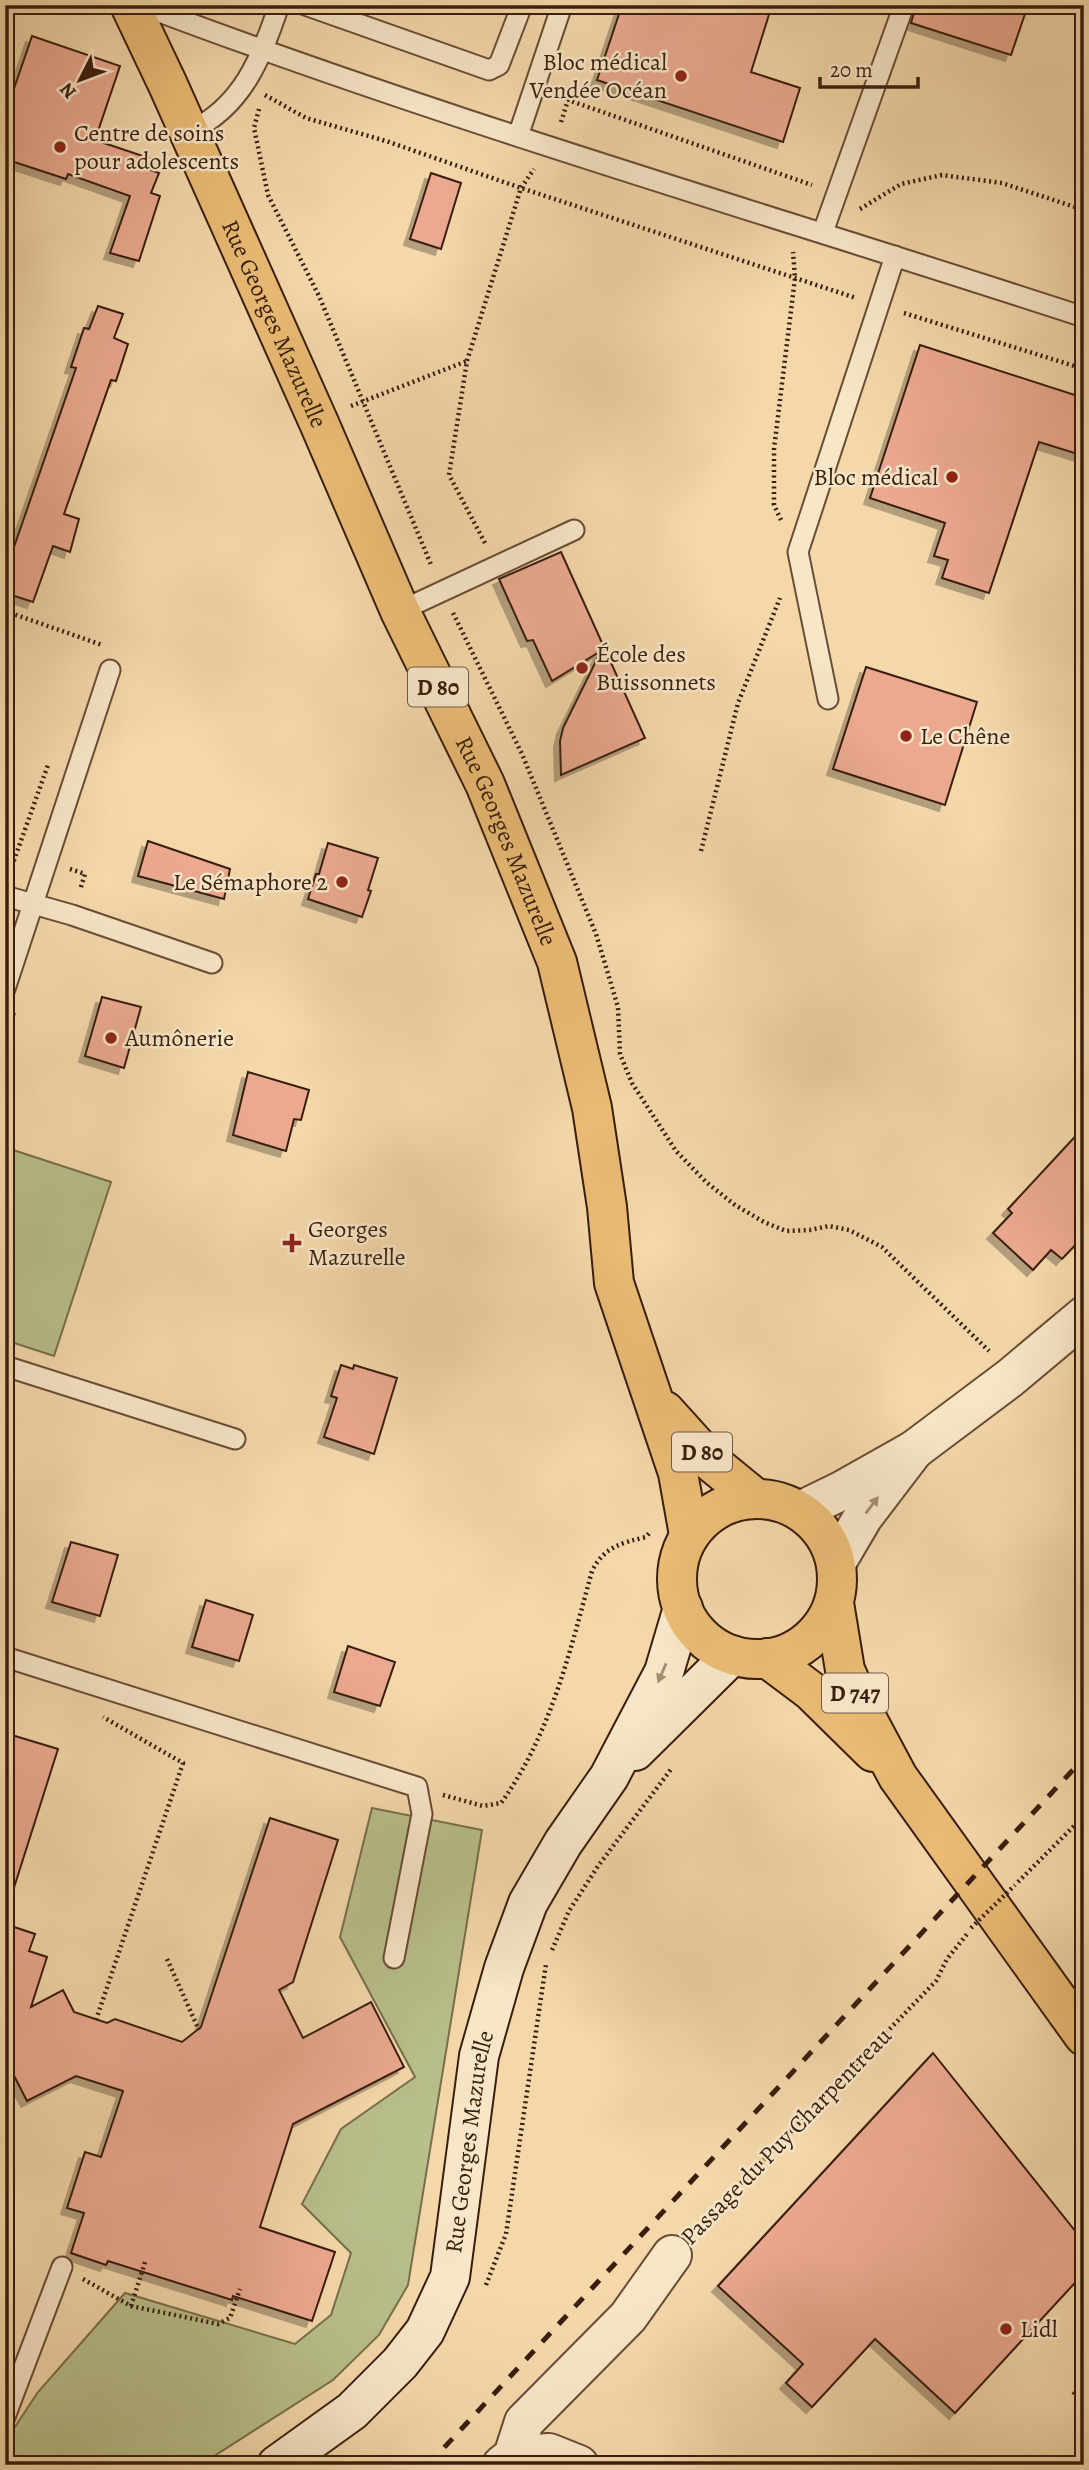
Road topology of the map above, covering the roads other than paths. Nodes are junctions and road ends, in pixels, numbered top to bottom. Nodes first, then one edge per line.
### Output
1 (130, 5) edge
2 (141, 5) edge
3 (279, 5) edge
4 (306, 5) edge
5 (562, 5) edge
6 (904, 5) edge
7 (518, 6) edge
8 (263, 51) junction
9 (188, 132) junction
10 (518, 136) junction
11 (823, 232) junction
12 (895, 256) junction
13 (1084, 317) edge
14 (574, 530) dead end
15 (400, 611) junction
16 (110, 670) dead end
17 (828, 699) dead end
18 (5, 896) edge
19 (33, 905) junction
20 (212, 963) dead end
21 (5, 989) edge
22 (1084, 1316) edge
23 (5, 1366) edge
24 (654, 1399) junction
25 (235, 1439) dead end
26 (914, 1450) junction
27 (755, 1498) junction
28 (800, 1511) junction
29 (673, 1528) junction
30 (836, 1563) junction
31 (834, 1603) junction
32 (683, 1608) junction
33 (5, 1657) edge
34 (749, 1657) junction
35 (609, 1777) junction
36 (898, 1777) junction
37 (394, 1958) dead end
38 (1084, 2036) edge
39 (672, 2255) road end
40 (62, 2267) road end
41 (5, 2417) edge
42 (508, 2460) edge
43 (277, 2465) edge
44 (579, 2465) edge

1 - 9 main road, Rue Georges Mazurelle / D 80
2 - 8 lane
3 - 8 lane
4 - 7 lane
5 - 10 lane
6 - 11 lane
8 - 9 lane
8 - 10 lane
9 - 15 main road, Rue Georges Mazurelle / D 80
10 - 11 lane
11 - 12 lane
12 - 13 lane
12 - 17 lane
14 - 15 lane
15 - 24 main road, Rue Georges Mazurelle / D 80
16 - 19 lane
18 - 19 lane
19 - 20 lane
19 - 21 lane
22 - 26 main road
23 - 25 lane
24 - 27 main road, Rue Georges Mazurelle / D 80
24 - 29 main road, Rue Georges Mazurelle / D 80
26 - 28 main road
30 -> 26 main road
27 - 28 main road
27 - 29 main road
28 - 30 main road
29 - 32 main road
30 - 31 main road
31 - 34 main road
31 - 36 main road, D 747
32 - 34 main road
32 -> 35 main road, Rue Georges Mazurelle
33 - 37 lane
34 - 35 main road, Rue Georges Mazurelle
34 - 36 main road, D 747
35 - 43 main road, Rue Georges Mazurelle
36 - 38 main road, D 747
39 - 42 main road, Passage du Puy Charpentreau
40 - 41 lane
42 - 44 main road

